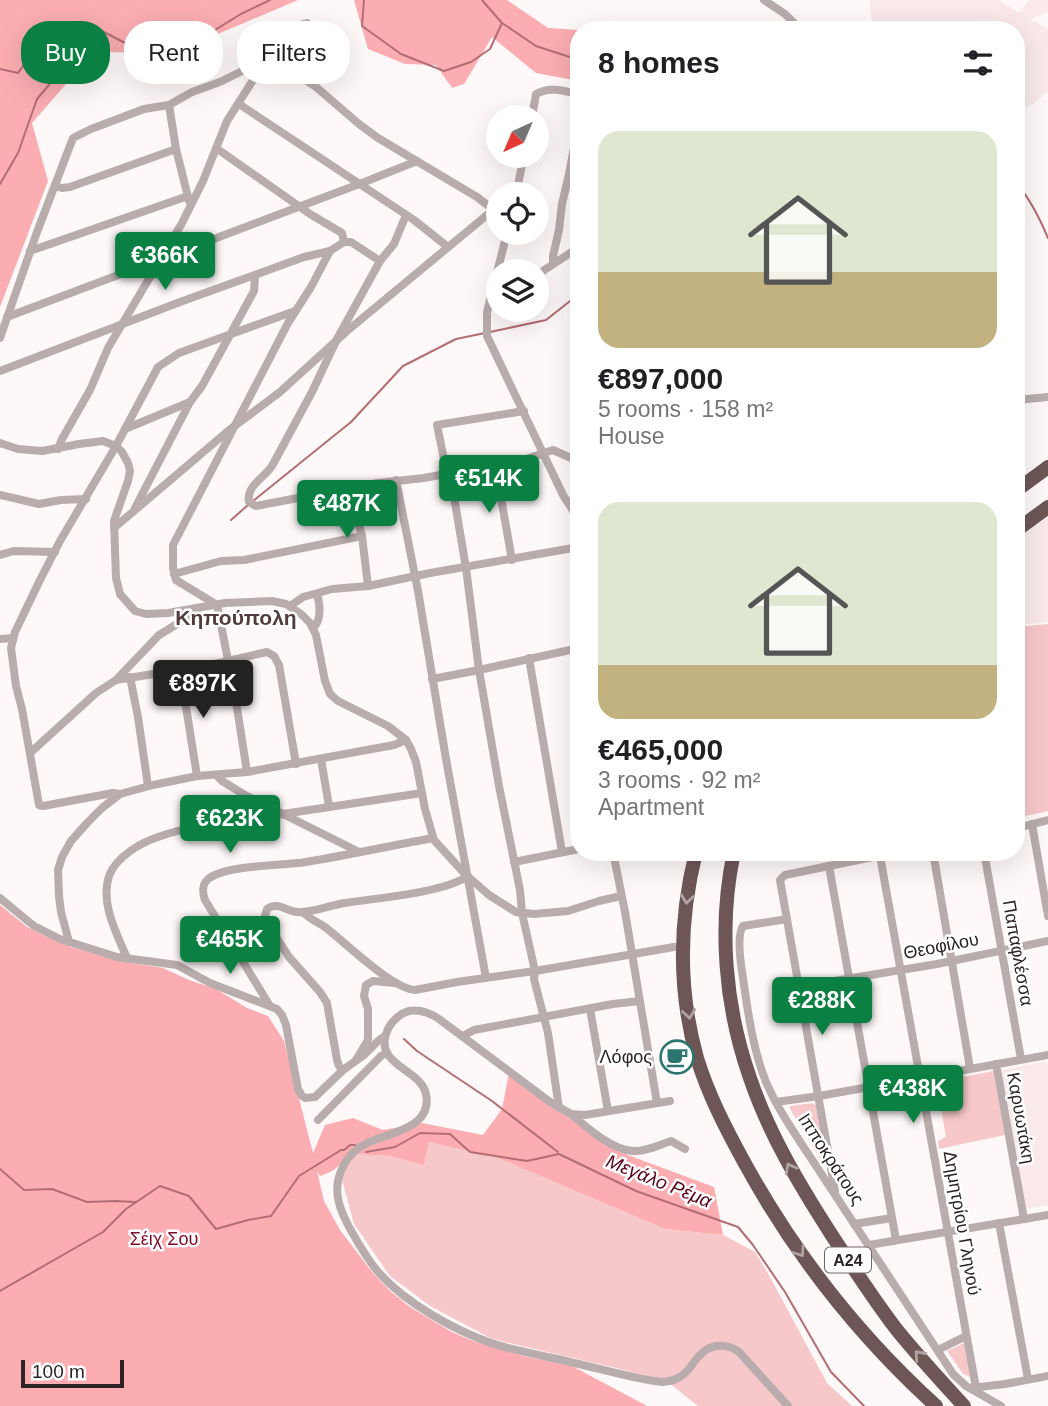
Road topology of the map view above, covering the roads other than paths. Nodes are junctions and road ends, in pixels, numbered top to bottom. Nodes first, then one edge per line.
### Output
1 (764, 0) edge
2 (792, 21) edge
3 (237, 74) edge
4 (250, 84) edge
5 (311, 84) edge
6 (570, 92) edge
7 (239, 104) junction
8 (169, 105) junction
9 (534, 105) edge
10 (216, 148) junction
11 (176, 149) junction
12 (416, 161) junction
13 (570, 169) edge
14 (569, 174) joint
15 (358, 185) junction
16 (55, 187) junction
17 (188, 196) junction
18 (486, 204) edge
19 (190, 206) junction
20 (301, 206) junction
21 (406, 215) junction
22 (486, 219) edge
23 (344, 242) junction
24 (448, 247) junction
25 (30, 251) junction
26 (330, 251) junction
27 (570, 253) edge
28 (159, 260) junction
29 (380, 261) junction
30 (553, 263) junction
31 (549, 266) edge
32 (256, 276) junction
33 (295, 311) junction
34 (7, 317) junction
35 (487, 322) edge
36 (122, 324) junction
37 (231, 334) junction
38 (0, 338) edge
39 (337, 339) junction
40 (0, 371) edge
41 (1048, 397) edge
42 (1025, 400) edge
43 (190, 402) junction
44 (524, 411) junction
45 (237, 424) junction
46 (125, 429) junction
47 (116, 446) junction
48 (1, 447) edge
49 (58, 449) junction
50 (544, 452) junction
51 (570, 457) edge
52 (495, 464) junction
53 (1048, 467) edge
54 (449, 473) junction
55 (396, 480) junction
56 (1025, 483) edge
57 (350, 489) junction
58 (0, 495) edge
59 (86, 499) junction
60 (570, 505) edge
61 (1048, 507) edge
62 (133, 512) junction
63 (1048, 515) edge
64 (1025, 524) edge
65 (114, 528) junction
66 (1025, 532) edge
67 (362, 536) junction
68 (570, 549) edge
69 (55, 552) junction
70 (0, 555) edge
71 (512, 560) junction
72 (466, 568) junction
73 (174, 574) junction
74 (415, 576) junction
75 (368, 586) junction
76 (317, 594) junction
77 (217, 605) junction
78 (290, 606) junction
79 (202, 608) junction
80 (313, 628) junction
81 (13, 638) junction
82 (0, 639) edge
83 (570, 650) edge
84 (529, 658) junction
85 (229, 661) junction
86 (180, 669) junction
87 (479, 670) junction
88 (130, 677) junction
89 (432, 679) junction
90 (116, 680) junction
91 (406, 740) junction
92 (30, 753) junction
93 (321, 759) junction
94 (296, 764) junction
95 (247, 772) junction
96 (216, 775) junction
97 (197, 776) junction
98 (148, 786) junction
99 (422, 793) junction
100 (120, 794) junction
101 (329, 806) junction
102 (283, 814) junction
103 (1048, 820) edge
104 (1032, 824) junction
105 (1025, 826) edge
106 (433, 838) junction
107 (570, 851) edge
108 (359, 852) junction
109 (562, 852) junction
110 (615, 861) edge
111 (694, 861) edge
112 (733, 861) edge
113 (855, 861) edge
114 (881, 861) edge
115 (934, 861) edge
116 (986, 861) edge
117 (514, 862) junction
118 (830, 866) junction
119 (468, 876) junction
120 (621, 896) junction
121 (0, 898) edge
122 (303, 912) junction
123 (522, 913) junction
124 (1048, 915) edge
125 (786, 919) junction
126 (1048, 941) edge
127 (69, 942) junction
128 (674, 947) dead end
129 (1002, 951) junction
130 (632, 954) junction
131 (127, 958) junction
132 (951, 960) junction
133 (901, 970) junction
134 (535, 971) junction
135 (486, 978) junction
136 (849, 979) junction
137 (398, 984) junction
138 (798, 987) junction
139 (640, 1002) junction
140 (270, 1006) junction
141 (590, 1009) junction
142 (544, 1018) junction
143 (385, 1036) junction
144 (463, 1036) junction
145 (387, 1053) junction
146 (1048, 1055) edge
147 (1021, 1059) junction
148 (355, 1062) junction
149 (996, 1064) junction
150 (970, 1068) junction
151 (344, 1070) junction
152 (919, 1077) junction
153 (868, 1087) junction
154 (818, 1096) junction
155 (670, 1101) dead end
156 (776, 1102) junction
157 (657, 1103) junction
158 (559, 1108) junction
159 (608, 1111) junction
160 (571, 1114) junction
161 (318, 1120) dead end
162 (685, 1149) dead end
163 (836, 1195) junction
164 (1048, 1215) edge
165 (892, 1218) junction
166 (1024, 1219) junction
167 (999, 1223) junction
168 (854, 1224) junction
169 (947, 1232) junction
170 (896, 1240) junction
171 (869, 1245) junction
172 (966, 1336) junction
173 (938, 1350) junction
174 (1048, 1376) edge
175 (1028, 1380) junction
176 (1005, 1384) junction
177 (974, 1388) junction
178 (926, 1400) edge
179 (788, 1406) edge
180 (936, 1406) edge
181 (964, 1406) edge
182 (1002, 1406) edge

1 - 2 street
3 - 8 street
4 - 7 street
5 - 12 street
6 - 9 street
7 - 10 street
7 - 15 street
8 - 11 street
8 - 16 street
10 - 19 street
10 - 20 street
11 - 16 street
11 - 17 street
12 - 15 street
12 - 18 street
13 - 14 street
14 - 30 street
15 - 20 street
15 - 21 street
16 - 25 street
17 - 19 street
17 - 25 street
19 - 28 street
20 - 23 street
20 - 28 street
21 - 24 street
21 - 29 street
22 - 24 street
23 - 26 street
23 - 29 street
24 - 39 street
25 - 34 street
26 - 32 street
26 - 33 street
27 - 30 street
28 - 34 street
28 - 36 street
29 - 39 street
30 - 31 street
32 - 36 street
32 - 37 street
33 - 37 street
33 - 45 street
34 - 38 street
35 - 44 street
36 - 40 street
36 - 49 street
37 - 43 street
37 - 46 street
39 - 45 street
39 - 57 street
41 - 42 street
43 - 46 street
43 - 62 street
44 - 50 street
44 - 54 street
45 - 62 street
45 - 73 street
46 - 47 street
47 - 49 street
47 - 59 street
47 - 65 street
48 - 49 street
50 - 51 street
50 - 52 street
50 - 60 street
52 - 54 street
52 - 71 street
53 - 56 highway
54 - 55 street
54 - 72 street
55 - 57 street
55 - 74 street
57 - 67 street
58 - 59 street
59 - 69 street
61 - 64 highway
62 - 65 street
63 - 66 street
65 - 79 street
67 - 73 street
67 - 75 street
68 - 71 street
69 - 70 street
69 - 81 street
71 - 72 street
72 - 74 street
72 - 87 street
73 - 77 street
74 - 75 street
74 - 89 street
75 - 76 street
76 - 78 street
76 - 80 street
77 - 78 street
77 - 79 street
77 - 85 street
78 - 80 street
79 - 90 street
80 - 91 street
81 - 82 street
81 - 92 street
83 - 84 street
84 - 87 street
84 - 109 street
85 - 86 street
85 - 94 street
85 - 95 street
86 - 88 street
86 - 97 street
87 - 89 street
87 - 117 street
88 - 90 street
88 - 98 street
89 - 119 street
90 - 92 street
91 - 93 street
91 - 99 street
92 - 100 street
93 - 94 street
93 - 101 street
94 - 95 street
95 - 96 street
96 - 97 street
96 - 102 street
97 - 98 street
98 - 100 street
99 - 101 street
99 - 106 street
100 - 127 street
101 - 102 street
102 - 108 street
102 - 131 street
103 - 104 street
104 - 105 street
104 - 124 street
106 - 108 street
106 - 119 street
107 - 109 street
108 - 140 street
109 - 117 street
110 - 120 street
111 -> 178 highway, Α24
181 -> 112 highway, Α24
113 - 118 street
114 - 133 street, Δημητρίου Γληνού
115 - 132 street
116 - 129 street, Παπαφλέσσα
117 - 123 street
118 - 125 street
118 - 136 street
119 - 122 street
119 - 123 street
119 - 135 street
120 - 123 street
120 - 130 street
121 - 127 street
122 - 137 street
122 - 151 street
123 - 134 street
125 - 138 street
125 - 156 street, Ιπποκράτους
126 - 129 street, Θεοφίλου
127 - 131 street
128 - 130 street
129 - 132 street, Θεοφίλου
129 - 147 street, Παπαφλέσσα
130 - 134 street
130 - 139 street
131 - 140 street
132 - 133 street, Θεοφίλου
132 - 150 street
133 - 136 street, Θεοφίλου
133 - 152 street, Δημητρίου Γληνού
134 - 135 street
134 - 142 street
135 - 137 street
136 - 138 street, Θεοφίλου
136 - 153 street
137 - 148 street
138 - 154 street
139 - 141 street
139 - 157 street
140 - 151 street
141 - 142 street
141 - 159 street
142 - 144 street
142 - 158 street
143 - 144 street
143 - 145 street
143 - 148 street
144 - 158 street
145 - 161 street
145 - 179 street
146 - 147 street
147 - 149 street
148 - 151 street
149 - 150 street
149 - 166 street, Καρυωτάκη
150 - 152 street
152 - 153 street
152 - 169 street, Δημητρίου Γληνού
153 - 154 street
153 - 165 street
154 - 156 street
154 - 163 street
155 - 157 street
156 - 163 street, Ιπποκράτους
157 - 159 street
158 - 160 street
159 - 160 street
160 - 162 street
163 - 168 street, Ιπποκράτους
164 - 166 street
165 - 168 street
165 - 170 street
166 - 167 street
167 - 169 street
167 - 175 street
168 - 171 street, Ιπποκράτους
169 - 170 street
169 - 172 street, Δημητρίου Γληνού
170 - 171 street
171 - 173 street, Ιπποκράτους
172 - 173 street
172 - 177 street, Δημητρίου Γληνού
173 - 177 street, Ιπποκράτους
174 - 175 street
175 - 176 street
176 - 177 street
176 - 182 street
177 - 182 street, Ιπποκράτους
178 - 180 highway, Α24

